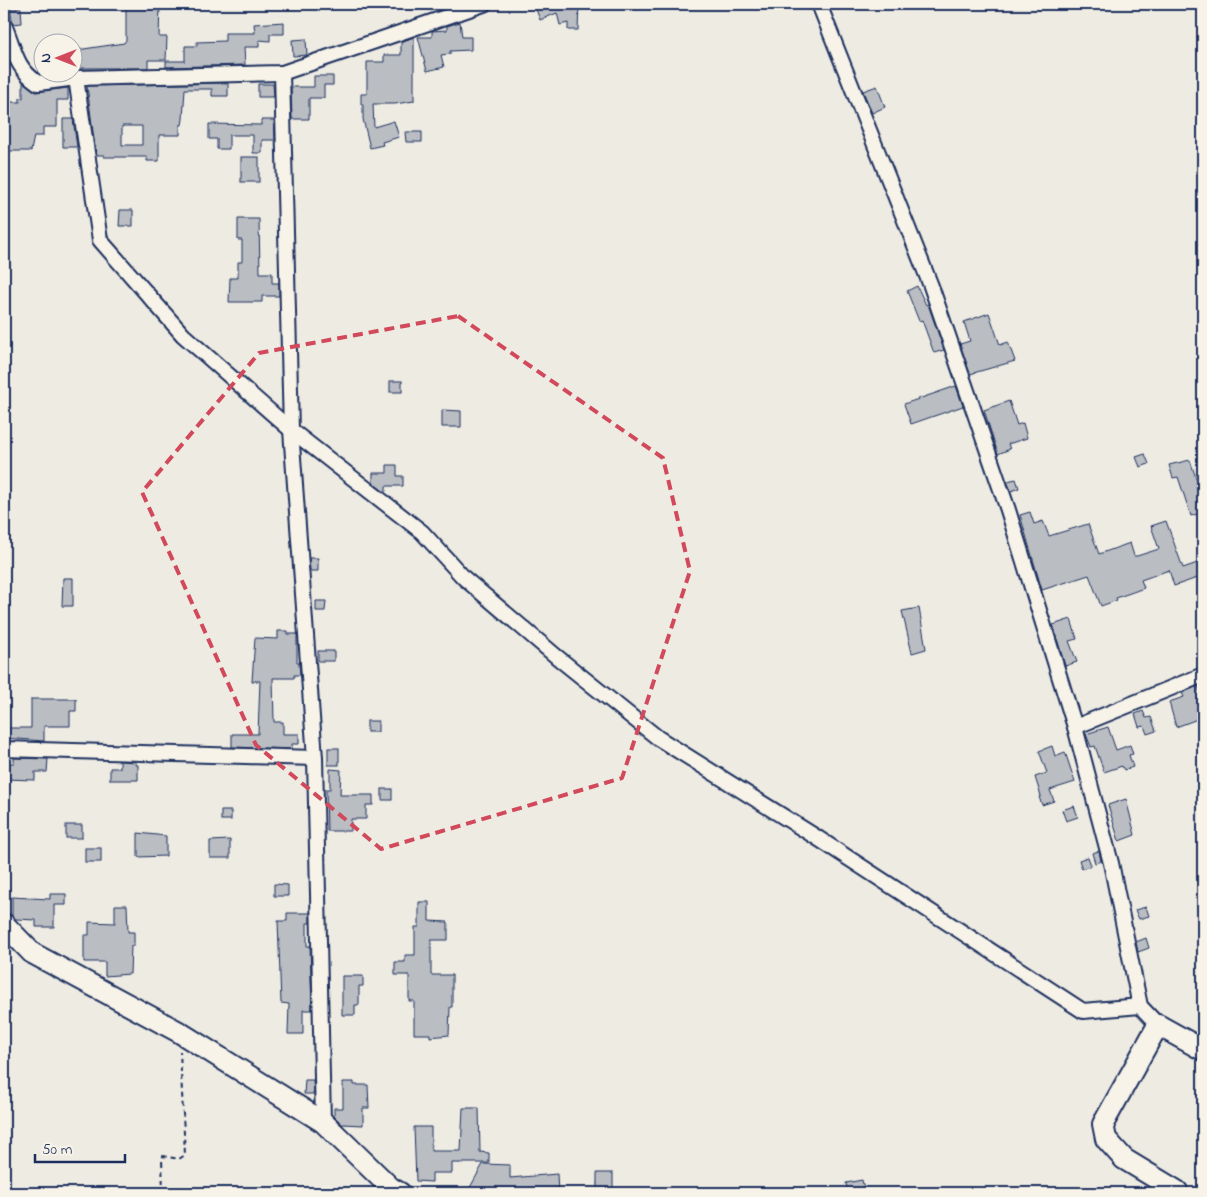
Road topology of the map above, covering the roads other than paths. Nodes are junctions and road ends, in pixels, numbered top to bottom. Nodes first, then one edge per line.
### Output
1 (484, 4) edge
2 (819, 4) edge
3 (462, 8) edge
4 (4, 25) edge
5 (282, 73) junction
6 (32, 78) edge
7 (82, 78) edge
8 (77, 82) edge
9 (291, 430) junction
10 (1203, 675) edge
11 (1075, 726) junction
12 (4, 749) edge
13 (315, 758) junction
14 (4, 924) edge
15 (1140, 1006) junction
16 (1153, 1030) junction
17 (1203, 1050) edge
18 (323, 1122) junction
19 (400, 1193) edge
20 (1177, 1193) edge

1 - 3 street
2 - 11 street
3 - 5 street
4 - 6 street
5 - 7 street
5 - 9 street
8 - 9 street
9 - 13 street
9 - 15 street
10 - 11 street
11 - 15 street
12 - 13 street
13 - 18 street
14 - 18 street
15 - 16 street
16 - 17 street
16 - 20 street
18 - 19 street

